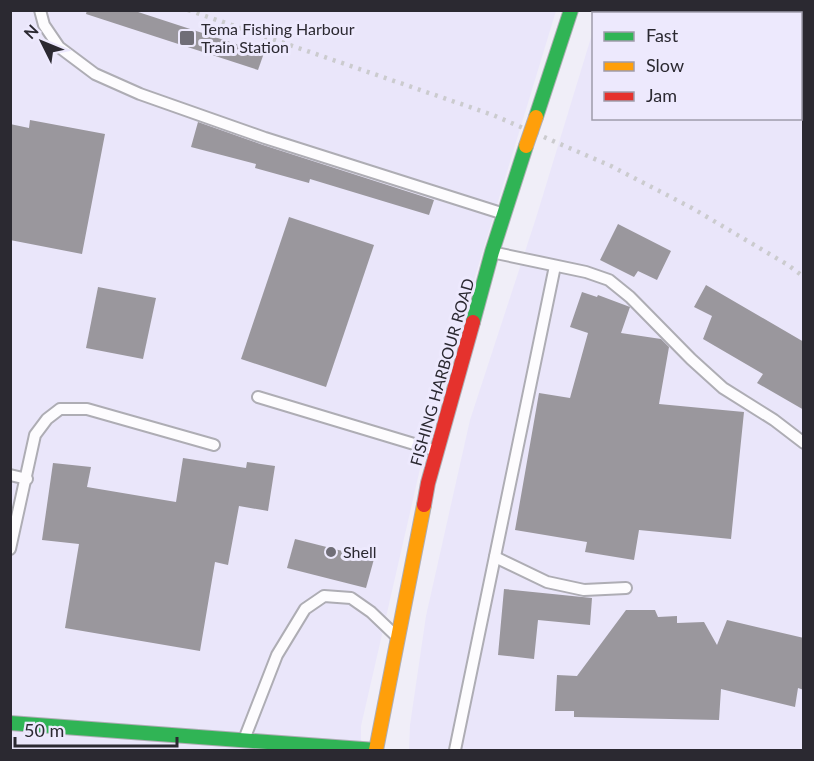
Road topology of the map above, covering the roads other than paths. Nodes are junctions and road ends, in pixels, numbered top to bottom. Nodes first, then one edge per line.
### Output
1 (40, 10) edge
2 (571, 10) edge
3 (504, 214) junction
4 (492, 252) junction
5 (555, 266) junction
6 (258, 397) dead end
7 (804, 443) edge
8 (214, 445) dead end
9 (437, 451) junction
10 (10, 475) edge
11 (27, 479) junction
12 (10, 549) edge
13 (495, 557) junction
14 (626, 588) dead end
15 (398, 637) junction
16 (10, 723) edge
17 (244, 740) junction
18 (378, 750) edge
19 (455, 750) edge

1 - 3 lane
2 - 3 street, FISHING HARBOUR ROAD, bridge
3 - 4 street, FISHING HARBOUR ROAD
4 - 5 lane
4 - 9 street, FISHING HARBOUR ROAD
5 - 7 lane
5 - 13 lane
6 - 9 lane
8 - 11 lane
9 - 15 street, FISHING HARBOUR ROAD
10 - 11 lane
11 - 12 lane
13 - 14 lane
13 - 19 lane
15 - 17 lane
15 - 18 street, FISHING HARBOUR ROAD
16 - 17 street
17 - 18 street

